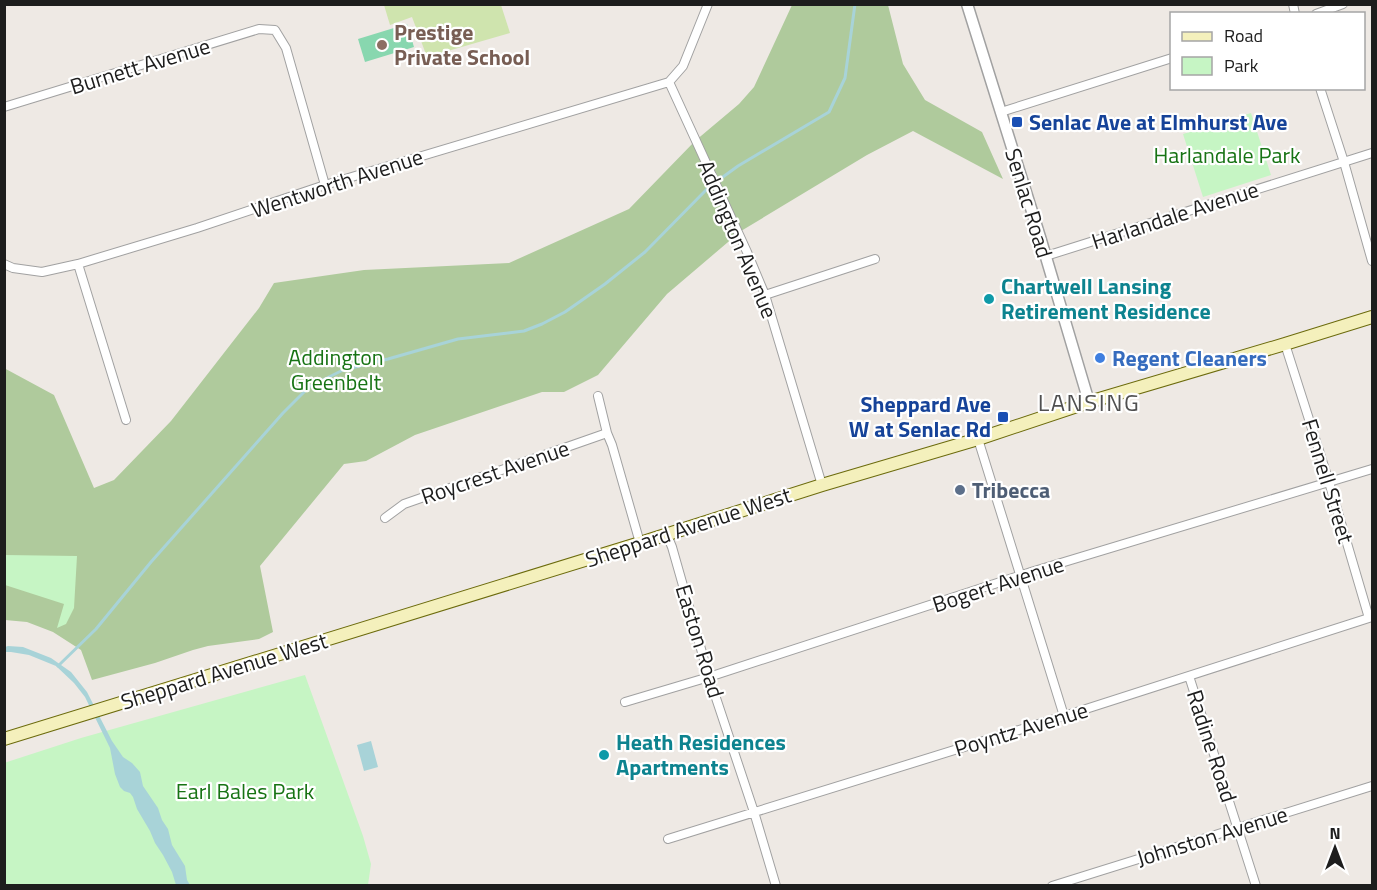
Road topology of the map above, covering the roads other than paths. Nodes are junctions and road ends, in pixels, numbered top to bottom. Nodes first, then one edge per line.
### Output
1 (708, 4) edge
2 (967, 4) edge
3 (1343, 4) edge
4 (1321, 12) edge
5 (1170, 59) edge
6 (669, 82) junction
7 (1321, 90) edge
8 (4, 107) edge
9 (1001, 112) junction
10 (1372, 153) edge
11 (1344, 162) junction
12 (324, 185) junction
13 (1046, 256) junction
14 (875, 259) dead end
15 (1372, 261) edge
16 (4, 264) edge
17 (78, 264) junction
18 (765, 295) junction
19 (1372, 317) edge
20 (1285, 344) junction
21 (598, 396) dead end
22 (1089, 402) junction
23 (126, 420) dead end
24 (608, 433) junction
25 (978, 439) junction
26 (1372, 469) edge
27 (1329, 482) junction
28 (822, 485) junction
29 (385, 518) dead end
30 (667, 535) junction
31 (640, 543) junction
32 (1020, 576) junction
33 (1371, 617) edge
34 (1189, 676) junction
35 (709, 677) junction
36 (625, 702) dead end
37 (1064, 716) junction
38 (4, 739) edge
39 (1372, 786) edge
40 (754, 812) junction
41 (1239, 828) junction
42 (668, 839) dead end
43 (776, 885) edge
44 (1052, 885) edge
45 (1256, 885) edge

1 - 6 street
2 - 9 street, Senlac Road
3 - 4 street
5 - 9 street
6 - 12 street, Wentworth Avenue
6 - 18 street, Addington Avenue
7 - 11 street
8 - 12 street, Burnett Avenue
9 - 13 street, Senlac Road
10 - 11 street, Harlandale Avenue
11 - 13 street, Harlandale Avenue
11 - 15 street
12 - 17 street, Wentworth Avenue
13 - 22 street, Senlac Road
14 - 18 street
16 - 17 street, Wentworth Avenue
17 - 23 street
18 - 28 street, Addington Avenue
19 - 20 main road, Sheppard Avenue West
20 - 22 main road, Sheppard Avenue West
20 - 27 street, Fennell Street
21 - 24 street
22 - 25 main road, Sheppard Avenue West
24 - 29 street, Roycrest Avenue
24 - 31 street
25 - 28 main road, Sheppard Avenue West
25 - 32 street
26 - 27 street, Bogert Avenue
27 - 32 street, Bogert Avenue
27 - 33 street, Fennell Street
28 - 30 main road, Sheppard Avenue West
30 - 31 main road, Sheppard Avenue West
30 - 35 street, Easton Road
31 - 38 main road, Sheppard Avenue West
32 - 35 street, Bogert Avenue
32 - 37 street
33 - 34 street, Poyntz Avenue
34 - 37 street, Poyntz Avenue
34 - 41 street, Radine Road
35 - 36 street, Bogert Avenue
35 - 40 street, Easton Road
37 - 40 street, Poyntz Avenue
39 - 41 street, Johnston Avenue
40 - 42 street, Poyntz Avenue
40 - 43 street, Easton Road
41 - 44 street, Johnston Avenue
41 - 45 street, Radine Road

